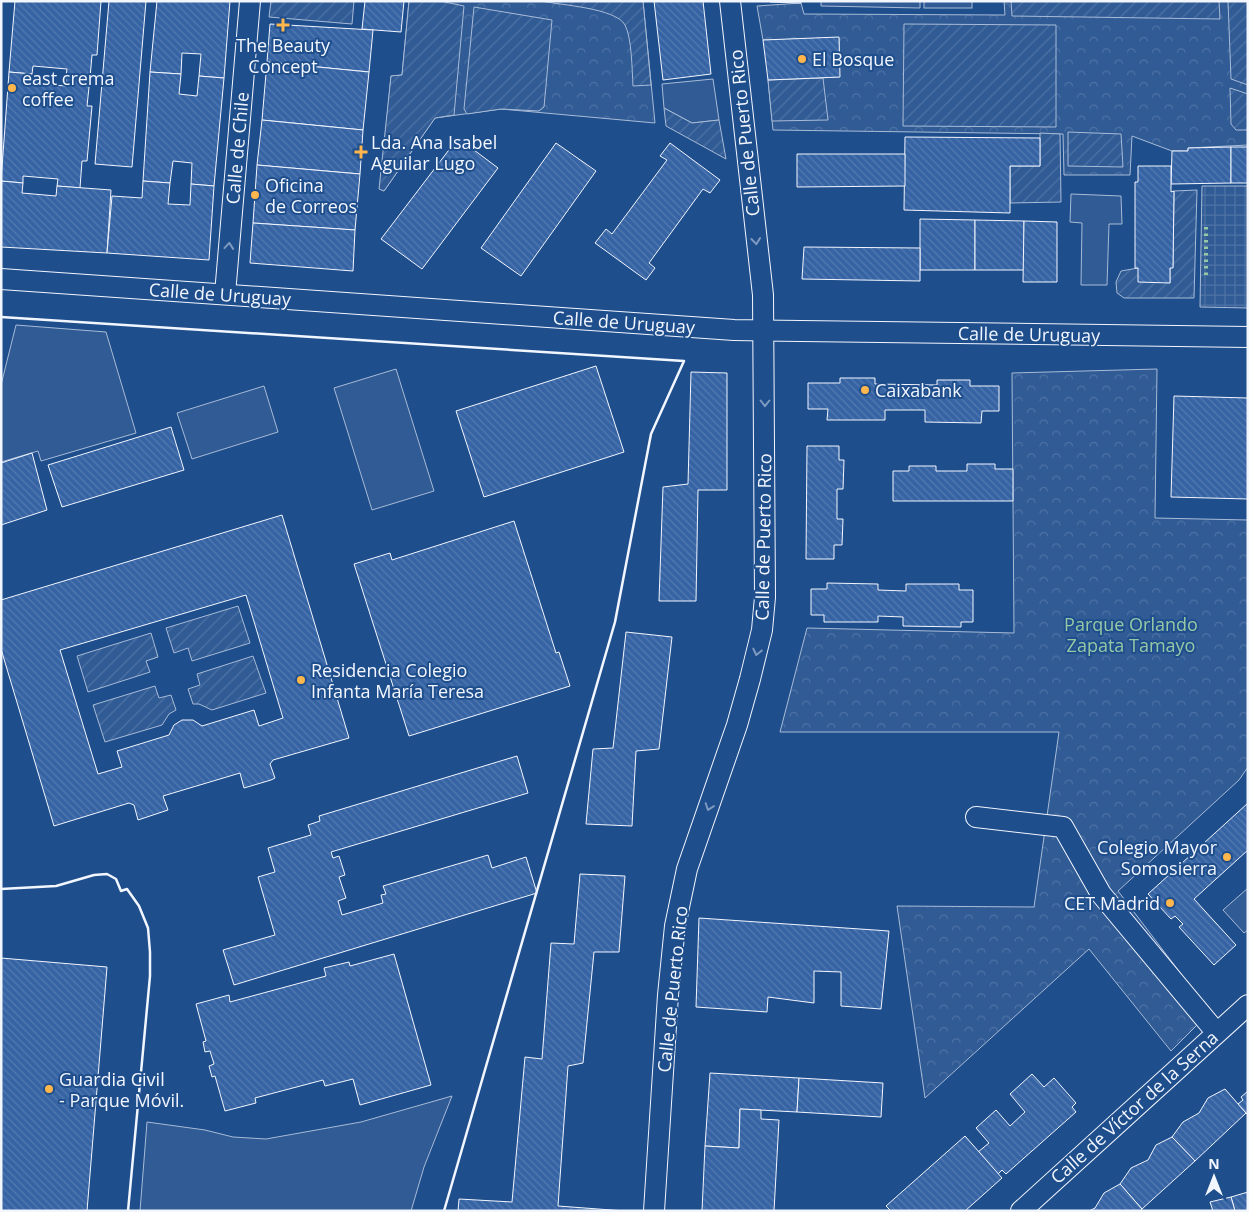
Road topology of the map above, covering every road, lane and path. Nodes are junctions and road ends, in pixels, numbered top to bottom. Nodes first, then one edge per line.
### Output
1 (250, 1) edge
2 (730, 1) edge
3 (1, 280) edge
4 (225, 294) junction
5 (764, 331) junction
6 (1248, 337) edge
7 (976, 817) dead end
8 (1248, 1005) edge
9 (1216, 1032) junction
10 (654, 1211) edge
11 (1021, 1211) edge

4 -> 1 street, Calle de Chile
2 -> 5 street, Calle de Puerto Rico
3 - 4 street, Calle de Uruguay
4 - 5 street, Calle de Uruguay
5 - 6 street, Calle de Uruguay
5 -> 10 street, Calle de Puerto Rico
7 - 9 street
8 - 9 street, Calle de Víctor de la Serna
9 - 11 street, Calle de Víctor de la Serna

